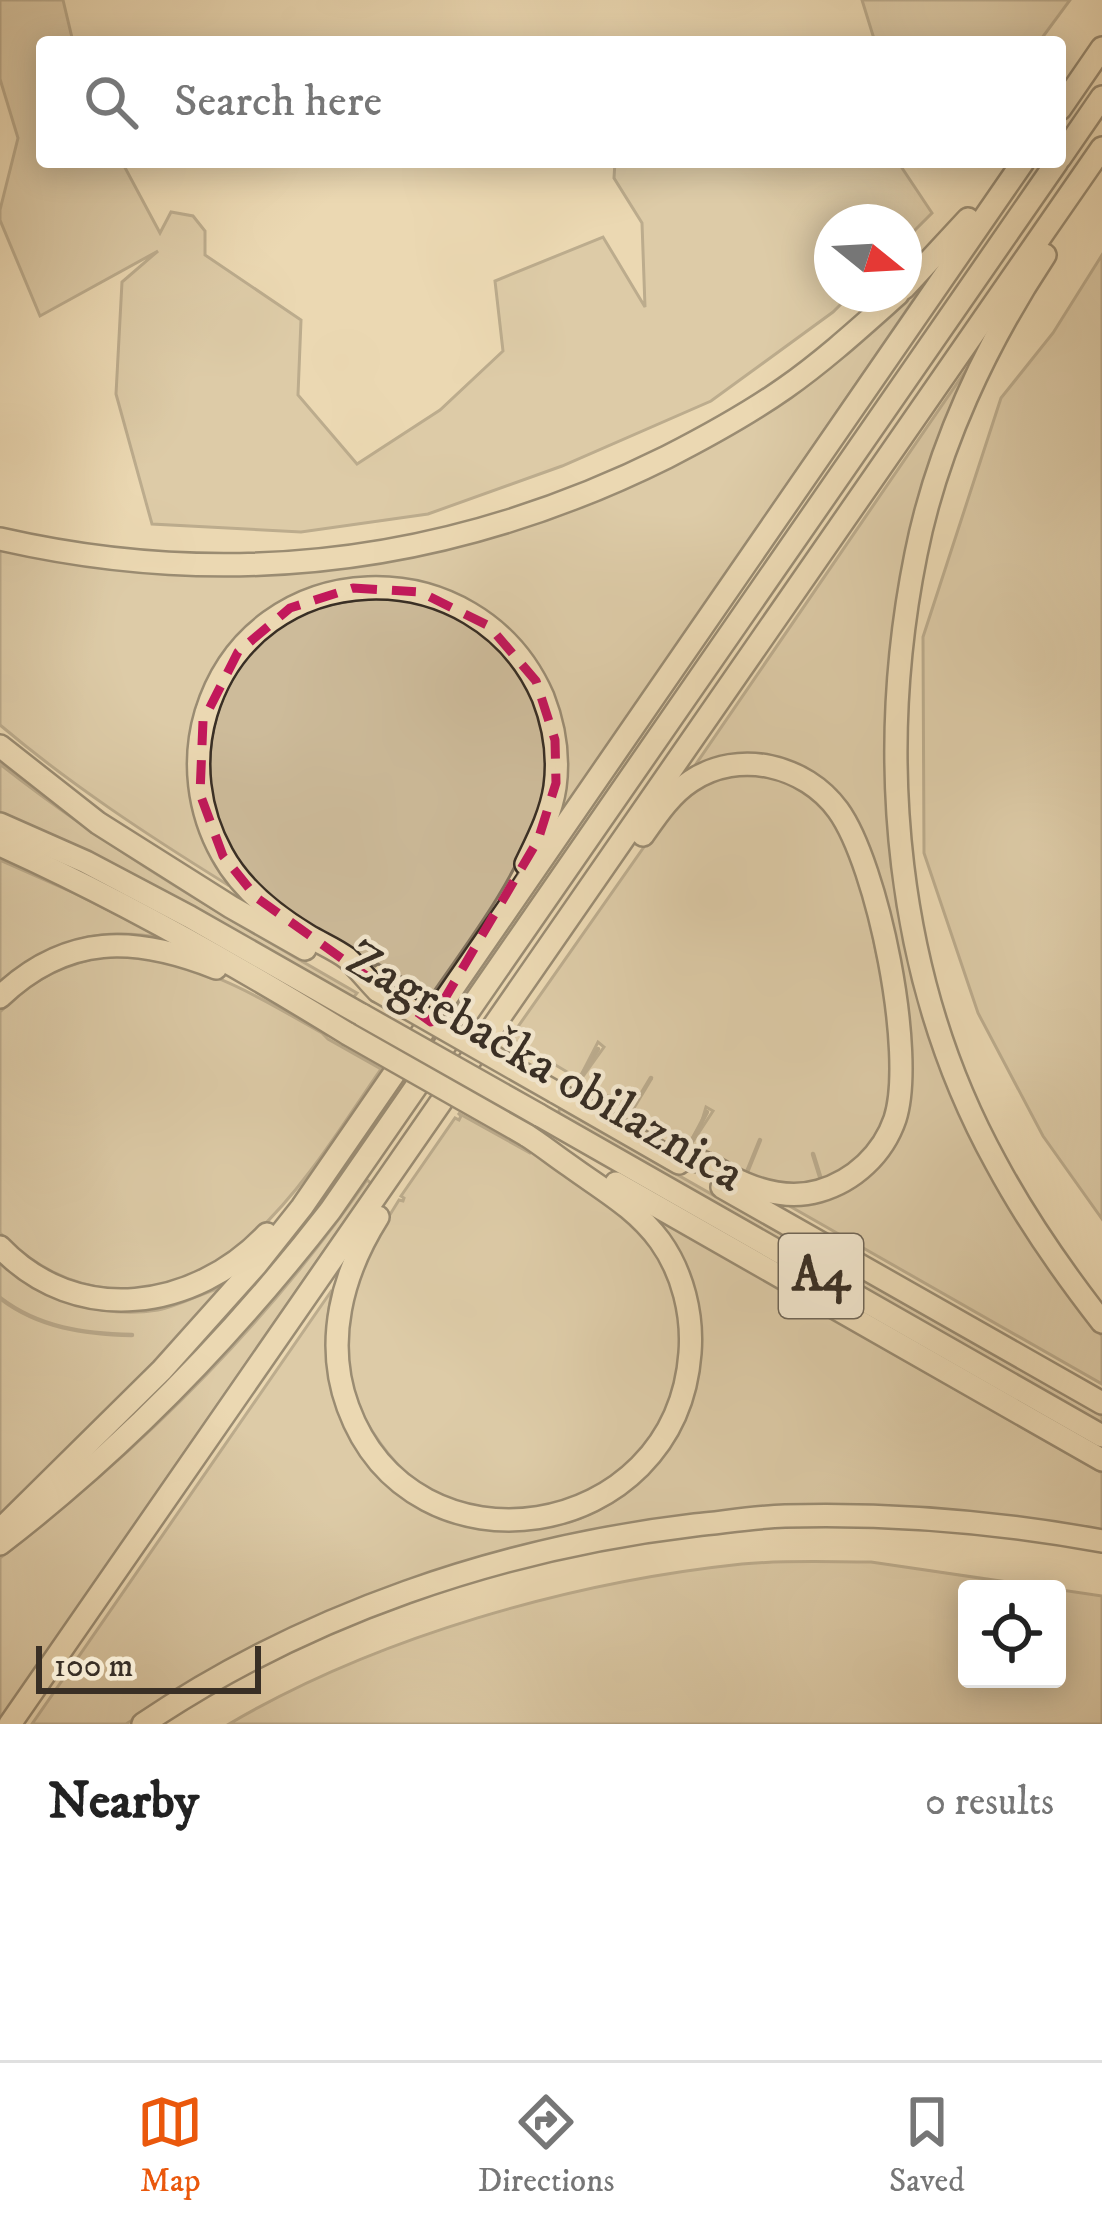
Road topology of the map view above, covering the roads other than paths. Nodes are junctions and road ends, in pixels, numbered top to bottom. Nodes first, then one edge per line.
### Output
1 (1102, 48) edge
2 (1102, 97) edge
3 (1066, 100) edge
4 (1066, 150) edge
5 (1098, 153) edge
6 (1018, 168) edge
7 (1019, 168) edge
8 (1053, 168) edge
9 (922, 270) edge
10 (876, 312) edge
11 (0, 539) edge
12 (0, 746) edge
13 (0, 824) edge
14 (0, 845) edge
15 (603, 868) junction
16 (478, 954) junction
17 (277, 990) junction
18 (378, 991) junction
19 (0, 997) edge
20 (441, 1102) junction
21 (533, 1125) junction
22 (556, 1154) junction
23 (671, 1158) junction
24 (322, 1178) junction
25 (0, 1247) edge
26 (1102, 1322) edge
27 (1102, 1403) edge
28 (1102, 1436) edge
29 (1102, 1460) edge
30 (0, 1529) edge
31 (1102, 1541) edge
32 (0, 1544) edge
33 (10, 1724) edge
34 (143, 1724) edge

1 - 3 highway
2 - 4 highway
5 - 15 highway
5 - 26 highway
6 - 9 highway
7 - 16 highway
8 - 32 highway
10 - 11 highway
12 - 18 highway
13 - 21 highway, Zagrebačka obilaznica / A4, bridge
14 - 17 highway
15 - 20 highway
15 - 23 highway
16 - 18 highway
16 - 24 highway
17 - 19 highway
17 - 21 highway, bridge
18 - 23 highway, Zagrebačka obilaznica / A4, bridge
20 - 22 highway
20 - 33 highway
21 - 22 highway
21 - 28 highway, Zagrebačka obilaznica / A4
22 - 29 highway
23 - 27 highway, Zagrebačka obilaznica / A4
24 - 25 highway
24 - 30 highway
31 - 34 highway

